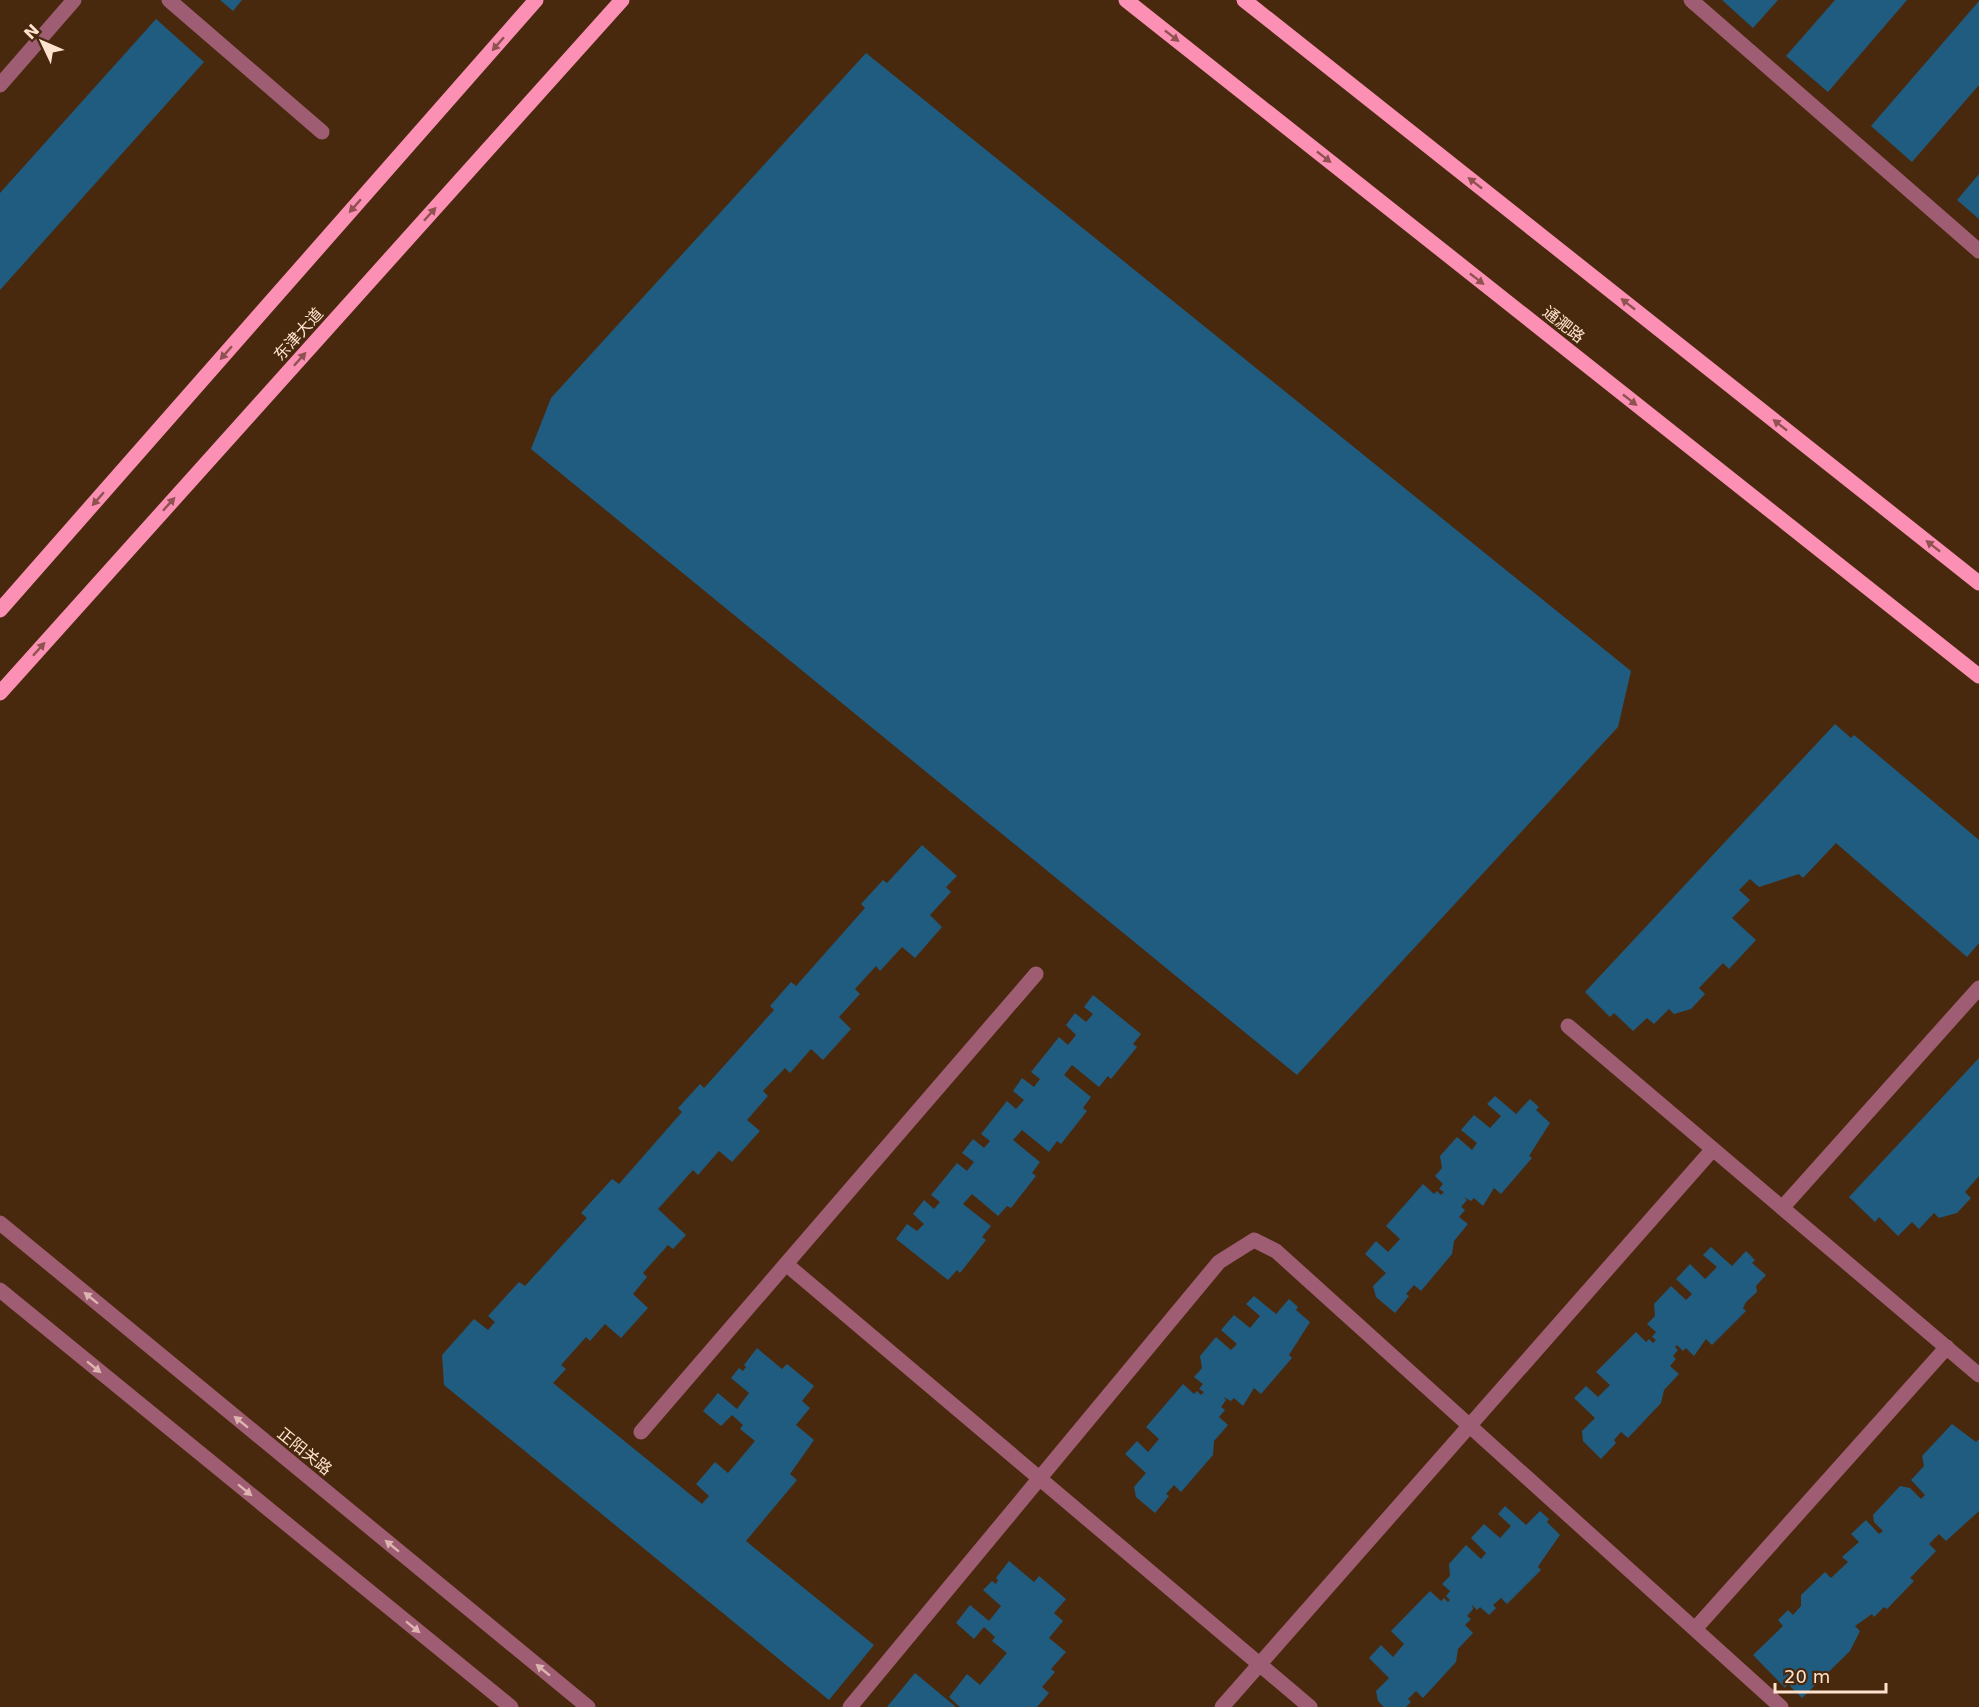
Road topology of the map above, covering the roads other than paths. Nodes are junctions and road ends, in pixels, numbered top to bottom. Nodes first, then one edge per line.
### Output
1 (74, 0) edge
2 (169, 0) edge
3 (536, 0) edge
4 (622, 0) edge
5 (1126, 0) edge
6 (1244, 0) edge
7 (1691, 0) edge
8 (0, 85) edge
9 (322, 132) dead end
10 (1979, 251) edge
11 (1979, 583) edge
12 (0, 610) edge
13 (1979, 676) edge
14 (0, 693) edge
15 (1036, 974) dead end
16 (1979, 988) edge
17 (1568, 1026) dead end
18 (1713, 1149) junction
19 (1782, 1208) junction
20 (0, 1223) edge
21 (786, 1264) junction
22 (0, 1290) edge
23 (1947, 1347) junction
24 (1979, 1375) edge
25 (641, 1432) dead end
26 (1695, 1629) junction
27 (511, 1707) edge
28 (588, 1707) edge
29 (850, 1707) edge
30 (1222, 1707) edge
31 (1311, 1707) edge
32 (1781, 1707) edge

1 - 8 street
2 - 9 street
3 -> 12 main road
14 -> 4 main road, 东津大道
5 -> 13 main road, 通淝路
11 -> 6 main road
7 - 10 street
15 - 21 street
16 - 19 street
17 - 18 street
18 - 19 street
18 - 30 street
19 - 23 street
28 -> 20 street, 正阳关路
21 - 25 street
21 - 31 street
22 -> 27 street
23 - 24 street
23 - 26 street
26 - 29 street
26 - 32 street

